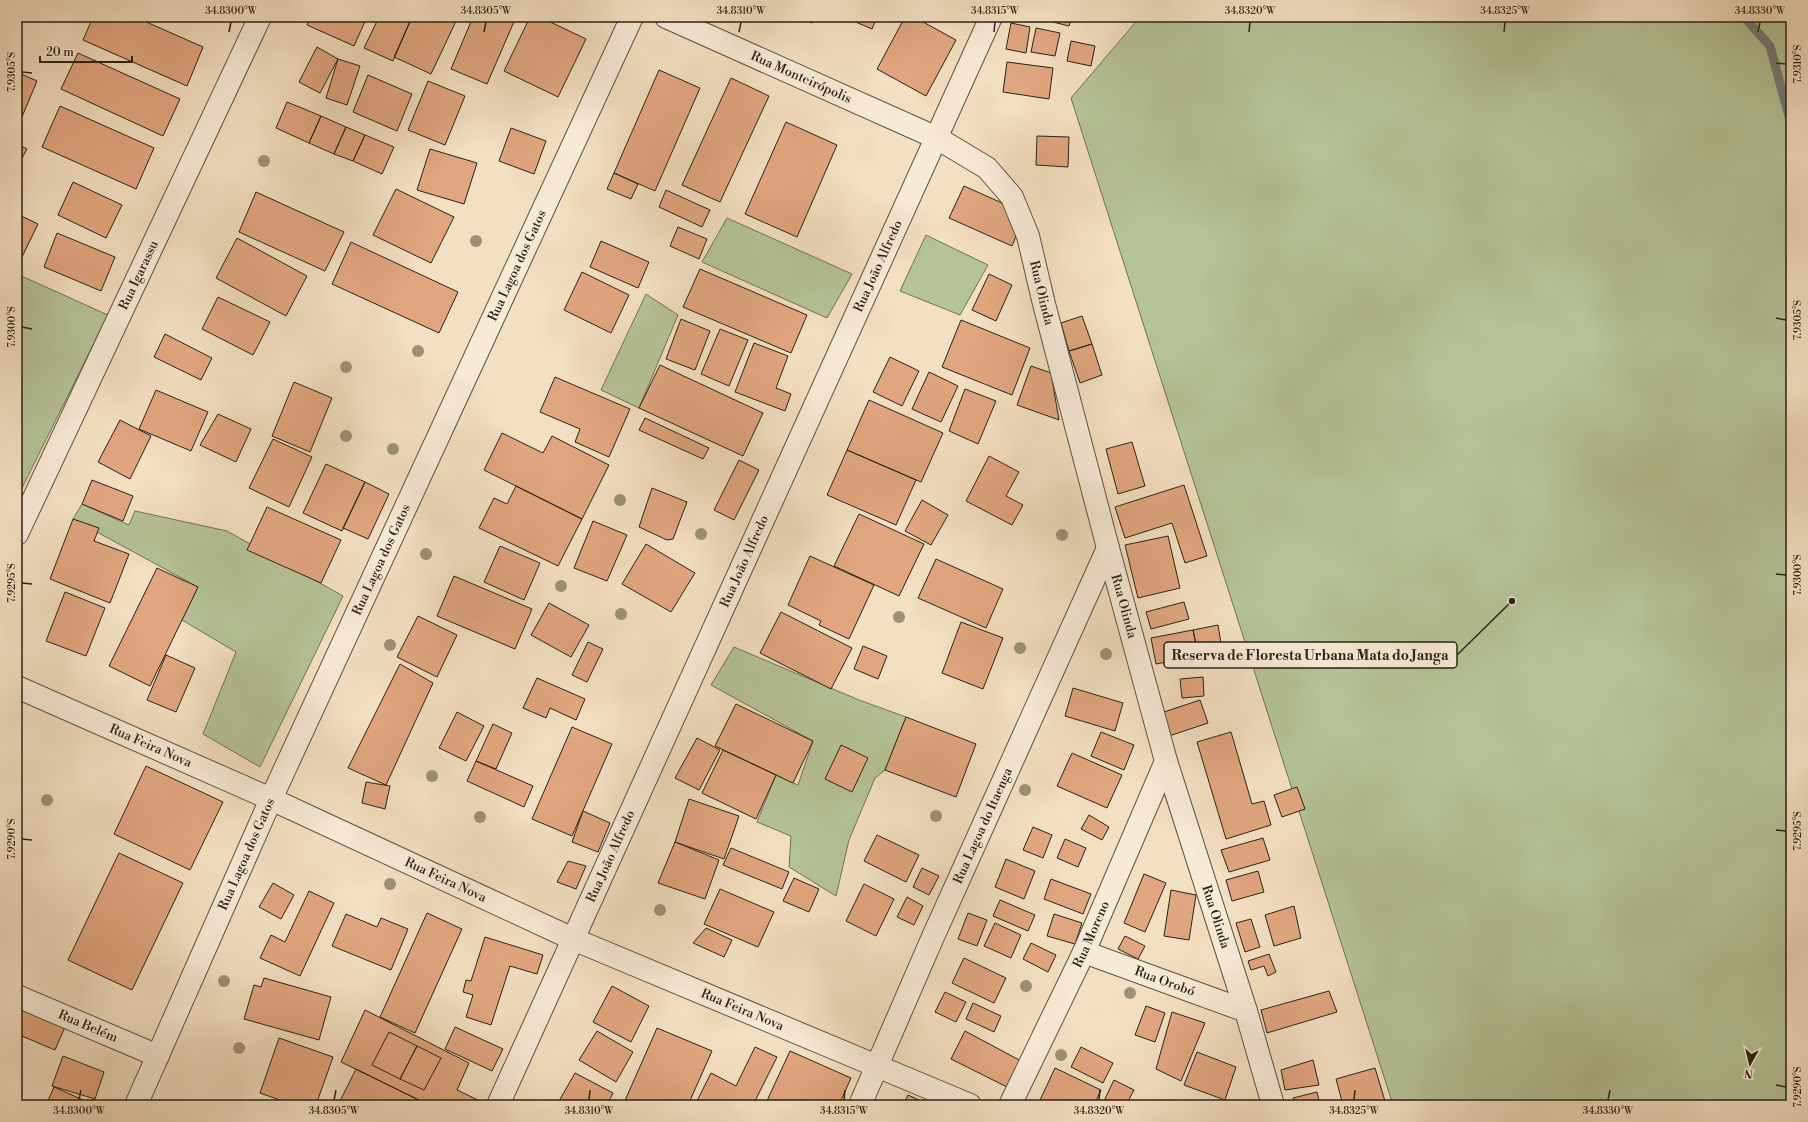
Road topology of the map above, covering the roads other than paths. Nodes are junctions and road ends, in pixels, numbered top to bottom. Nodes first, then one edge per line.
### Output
1 (260, 17) edge
2 (632, 17) edge
3 (666, 17) edge
4 (990, 17) edge
5 (937, 138) junction
6 (17, 534) edge
7 (1108, 548) junction
8 (17, 687) edge
9 (1166, 761) junction
10 (270, 799) junction
11 (574, 939) junction
12 (1084, 952) junction
13 (17, 996) edge
14 (1246, 1011) junction
15 (158, 1056) junction
16 (878, 1065) junction
17 (136, 1105) edge
18 (498, 1105) edge
19 (860, 1105) edge
20 (970, 1105) edge
21 (1010, 1105) edge
22 (1273, 1105) edge

1 - 6 street, Rua Igarassu
2 - 10 street, Rua Lagoa dos Gatos
3 - 5 street, Rua Monteirópolis
4 - 5 street, Rua João Alfredo
5 - 7 street, Rua Olinda
5 - 11 street, Rua João Alfredo
7 - 9 street, Rua Olinda
7 - 16 street, Rua Lagoa do Itaenga
8 - 10 street, Rua Feira Nova
9 - 12 street, Rua Moreno
9 - 14 street, Rua Olinda
10 - 11 street, Rua Feira Nova
10 - 15 street, Rua Lagoa dos Gatos
11 - 16 street, Rua Feira Nova
11 - 18 street, Rua João Alfredo
12 - 14 street, Rua Orobó
12 - 21 street, Rua Moreno
13 - 15 street, Rua Belém
14 - 22 street, Rua Olinda
15 - 17 street, Rua Lagoa dos Gatos
16 - 19 street, Rua Lagoa do Itaenga
16 - 20 street, Rua Feira Nova

